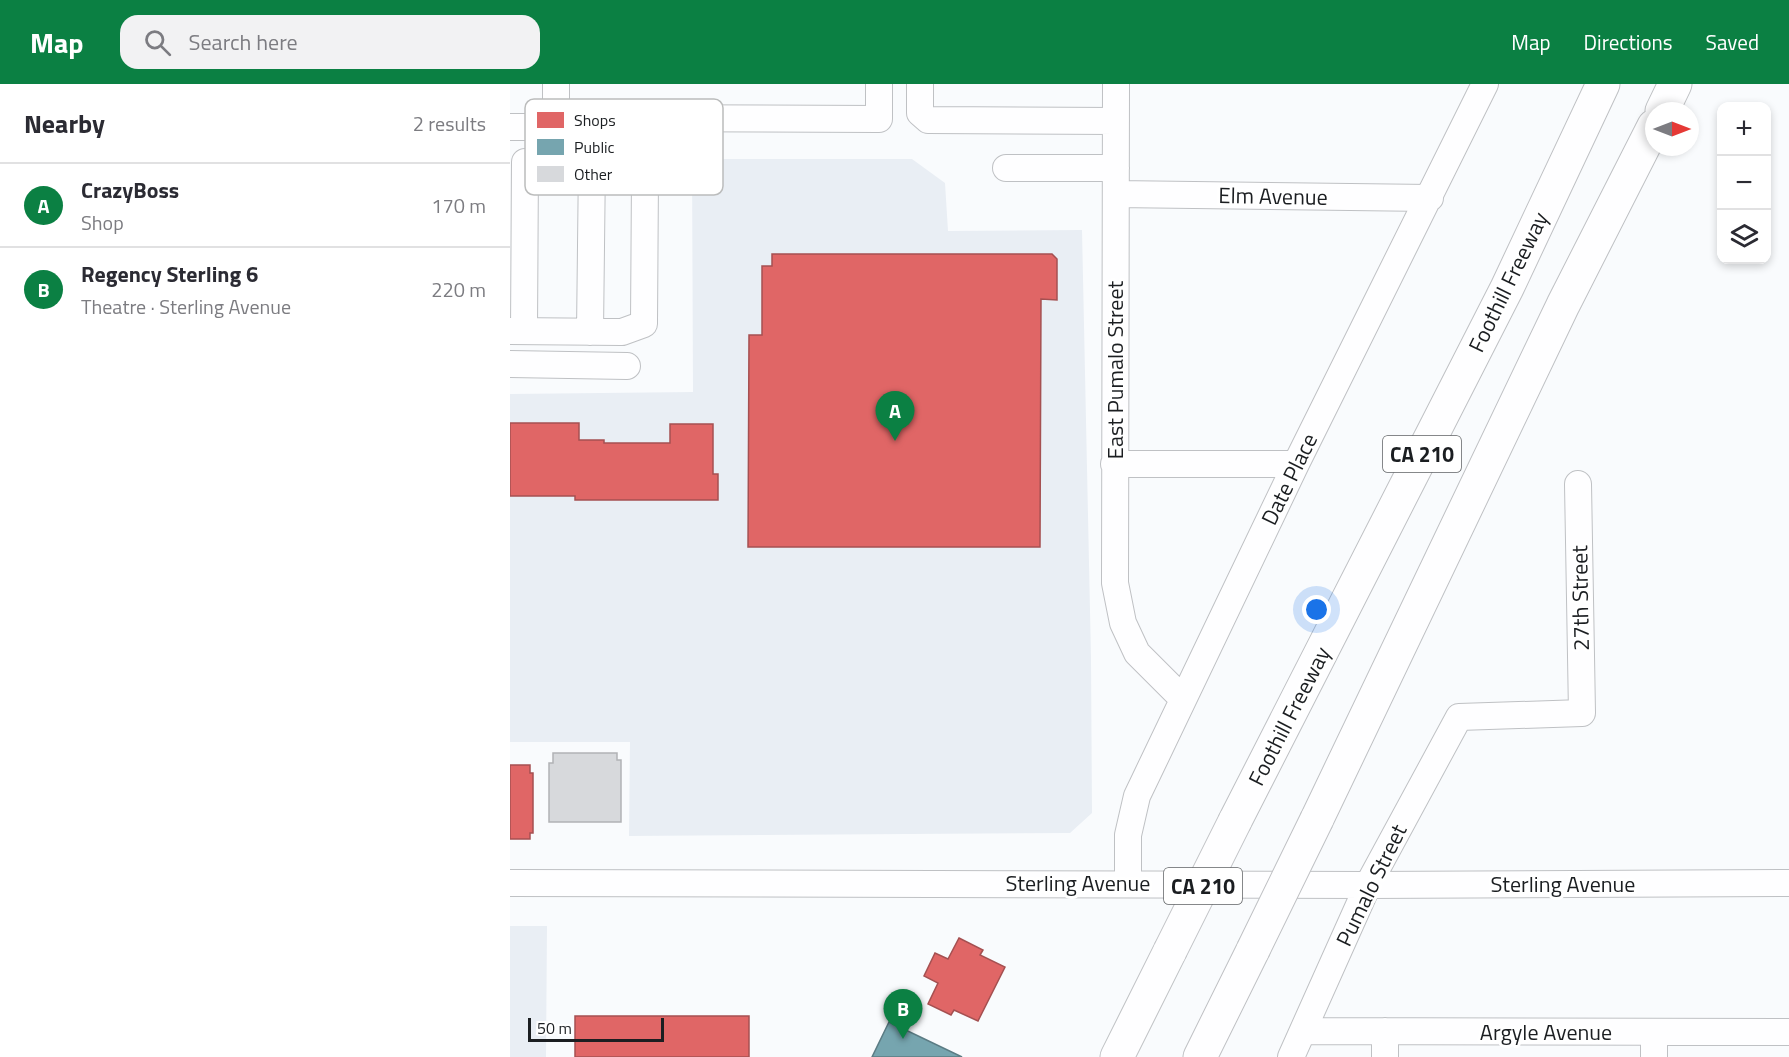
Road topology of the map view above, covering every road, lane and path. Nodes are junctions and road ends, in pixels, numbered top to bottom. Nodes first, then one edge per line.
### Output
1 (879, 84) edge
2 (920, 84) edge
3 (1116, 84) edge
4 (1485, 84) edge
5 (1603, 84) edge
6 (1675, 84) edge
7 (1666, 102) edge
8 (723, 118) edge
9 (1116, 121) junction
10 (510, 127) edge
11 (525, 127) edge
12 (1645, 144) edge
13 (525, 162) edge
14 (1006, 168) dead end
15 (1116, 168) junction
16 (1116, 194) junction
17 (592, 195) edge
18 (645, 195) edge
19 (1430, 198) junction
20 (517, 331) edge
21 (590, 332) junction
22 (510, 364) edge
23 (627, 366) dead end
24 (1114, 464) junction
25 (1296, 464) junction
26 (1578, 484) dead end
27 (1183, 699) junction
28 (1459, 717) joint
29 (510, 883) edge
30 (1789, 883) edge
31 (1128, 884) junction
32 (1368, 885) junction
33 (1303, 1032) junction
34 (1385, 1032) junction
35 (1654, 1032) junction
36 (1789, 1032) edge
37 (1117, 1057) edge
38 (1200, 1057) edge
39 (1291, 1057) edge
40 (1385, 1057) edge
41 (1654, 1057) edge

1 - 8 street
2 - 9 street
3 - 9 street, East Pumalo Street
4 - 19 street, Date Place
5 - 37 highway, Foothill Freeway / CA 210, bridge
6 - 7 highway
9 - 15 street, East Pumalo Street
10 - 11 street
12 - 38 highway, CA 210, bridge
13 - 20 street
14 - 15 street
15 - 16 street, East Pumalo Street
16 - 19 street, Elm Avenue
16 - 24 street, East Pumalo Street
17 - 21 street
18 - 21 street
19 - 25 street, Date Place
20 - 21 street
22 - 23 street
24 - 25 street
24 - 27 street, East Pumalo Street
25 - 27 street, Date Place
26 - 28 street, 27th Street
27 - 31 street, Date Place
28 - 32 street, Pumalo Street
29 - 31 street, Sterling Avenue
30 - 32 street, Sterling Avenue
31 - 32 street, Sterling Avenue
32 - 33 street, Pumalo Street
33 - 34 street, Argyle Avenue
33 - 39 street, Pumalo Street
34 - 35 street, Argyle Avenue
34 - 40 street
35 - 36 street, Argyle Avenue
35 - 41 street

